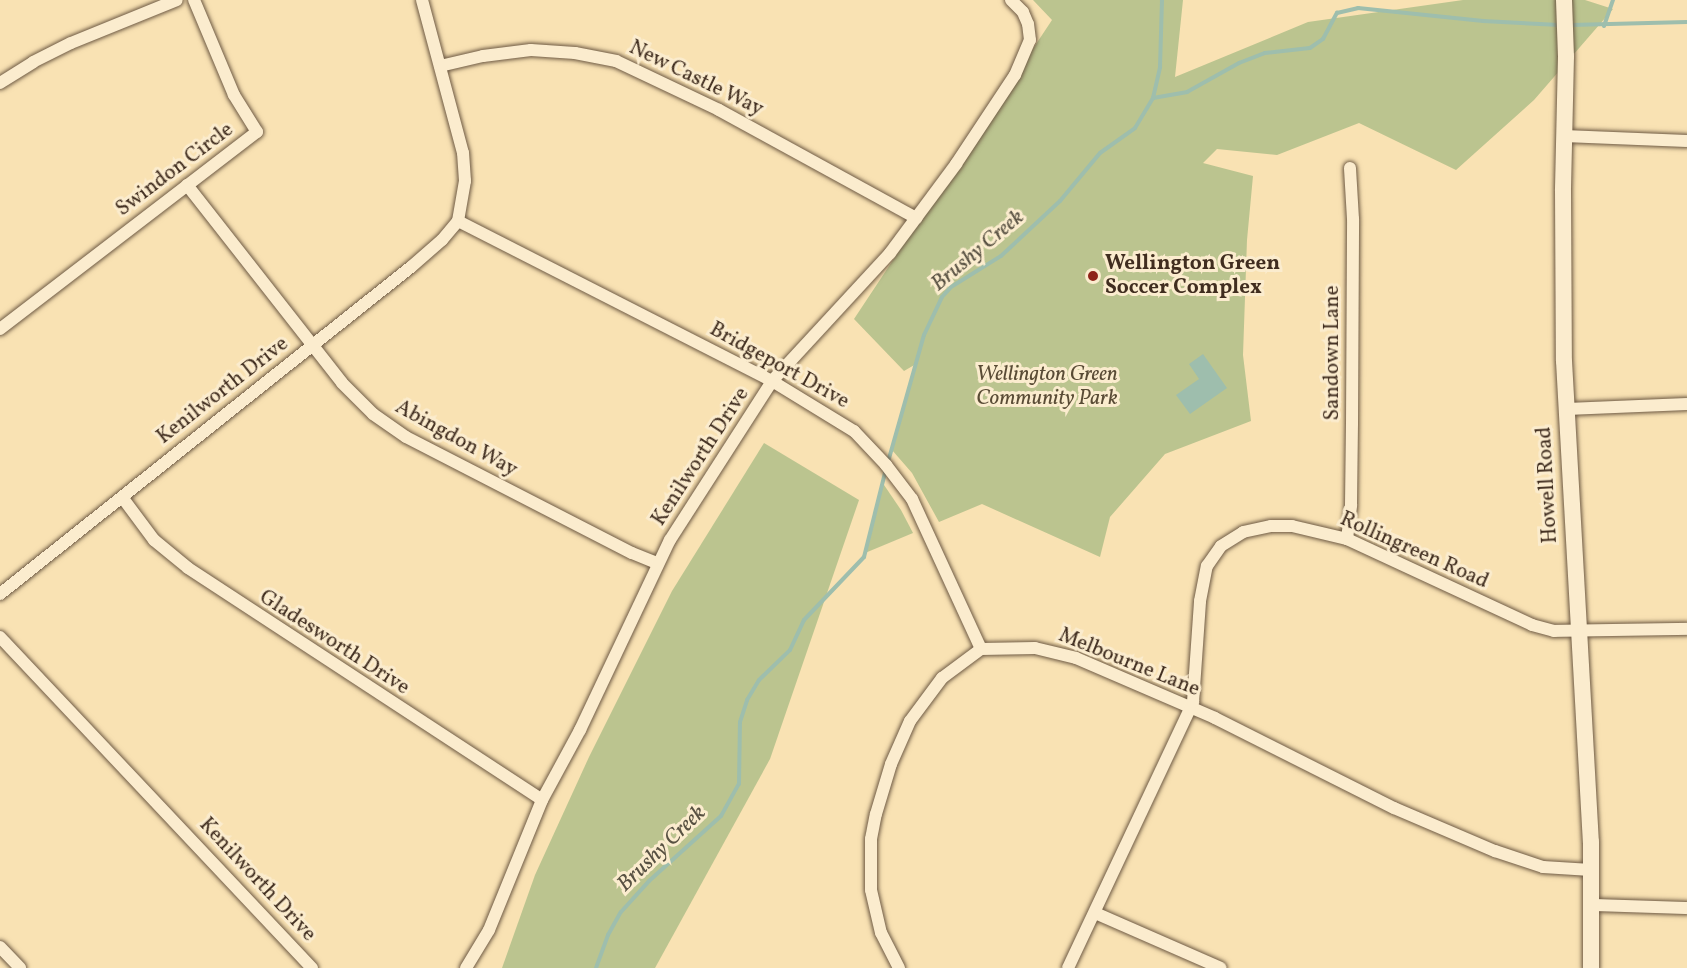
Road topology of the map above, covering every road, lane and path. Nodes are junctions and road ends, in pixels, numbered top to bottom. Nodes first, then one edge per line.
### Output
1 (177, 0) edge
2 (194, 0) edge
3 (422, 0) edge
4 (1011, 0) edge
5 (1564, 0) edge
6 (440, 66) junction
7 (0, 83) edge
8 (1564, 136) junction
9 (1687, 141) edge
10 (1350, 168) dead end
11 (187, 185) junction
12 (916, 218) junction
13 (458, 221) junction
14 (0, 329) edge
15 (312, 346) junction
16 (772, 381) junction
17 (1687, 404) edge
18 (1567, 409) junction
19 (122, 497) junction
20 (1347, 538) junction
21 (657, 563) junction
22 (0, 594) edge
23 (1687, 629) edge
24 (1579, 631) junction
25 (0, 637) edge
26 (981, 649) junction
27 (1191, 709) junction
28 (542, 800) junction
29 (1591, 870) junction
30 (1593, 905) junction
31 (1687, 908) edge
32 (1095, 913) junction
33 (0, 947) edge
34 (20, 968) edge
35 (312, 968) edge
36 (466, 968) edge
37 (898, 968) edge
38 (1068, 968) edge
39 (1221, 968) edge
40 (1591, 968) edge

1 - 7 street
2 - 11 street, Swindon Circle
3 - 6 street
4 - 12 street, Kenilworth Drive
5 - 8 main road, Howell Road
6 - 12 street, New Castle Way
6 - 13 street
8 - 9 street
8 - 18 main road, Howell Road
10 - 20 street, Sandown Lane
11 - 14 street, Swindon Circle
11 - 15 street, Abingdon Way
12 - 16 street, Kenilworth Drive
13 - 15 street, Kenilworth Drive
13 - 16 street, Bridgeport Drive
15 - 19 street, Kenilworth Drive
15 - 21 street, Abingdon Way
16 - 21 street, Kenilworth Drive
16 - 26 street, Bridgeport Drive
17 - 18 street
18 - 24 main road, Howell Road
19 - 22 street, Kenilworth Drive
19 - 28 street, Gladesworth Drive
20 - 24 street, Rollingreen Road
20 - 27 street, Rollingreen Road
21 - 28 street, Kenilworth Drive
23 - 24 street, Rollingreen Road
24 - 29 main road, Howell Road
25 - 35 street, Kenilworth Drive
26 - 27 street, Melbourne Lane
26 - 37 street
27 - 29 street, Melbourne Lane
27 - 32 street, Rollingreen Road
28 - 36 street, Kenilworth Drive
29 - 30 main road, Howell Road
30 - 31 street
30 - 40 main road, Howell Road
32 - 38 street, Rollingreen Road
32 - 39 street
33 - 34 street

